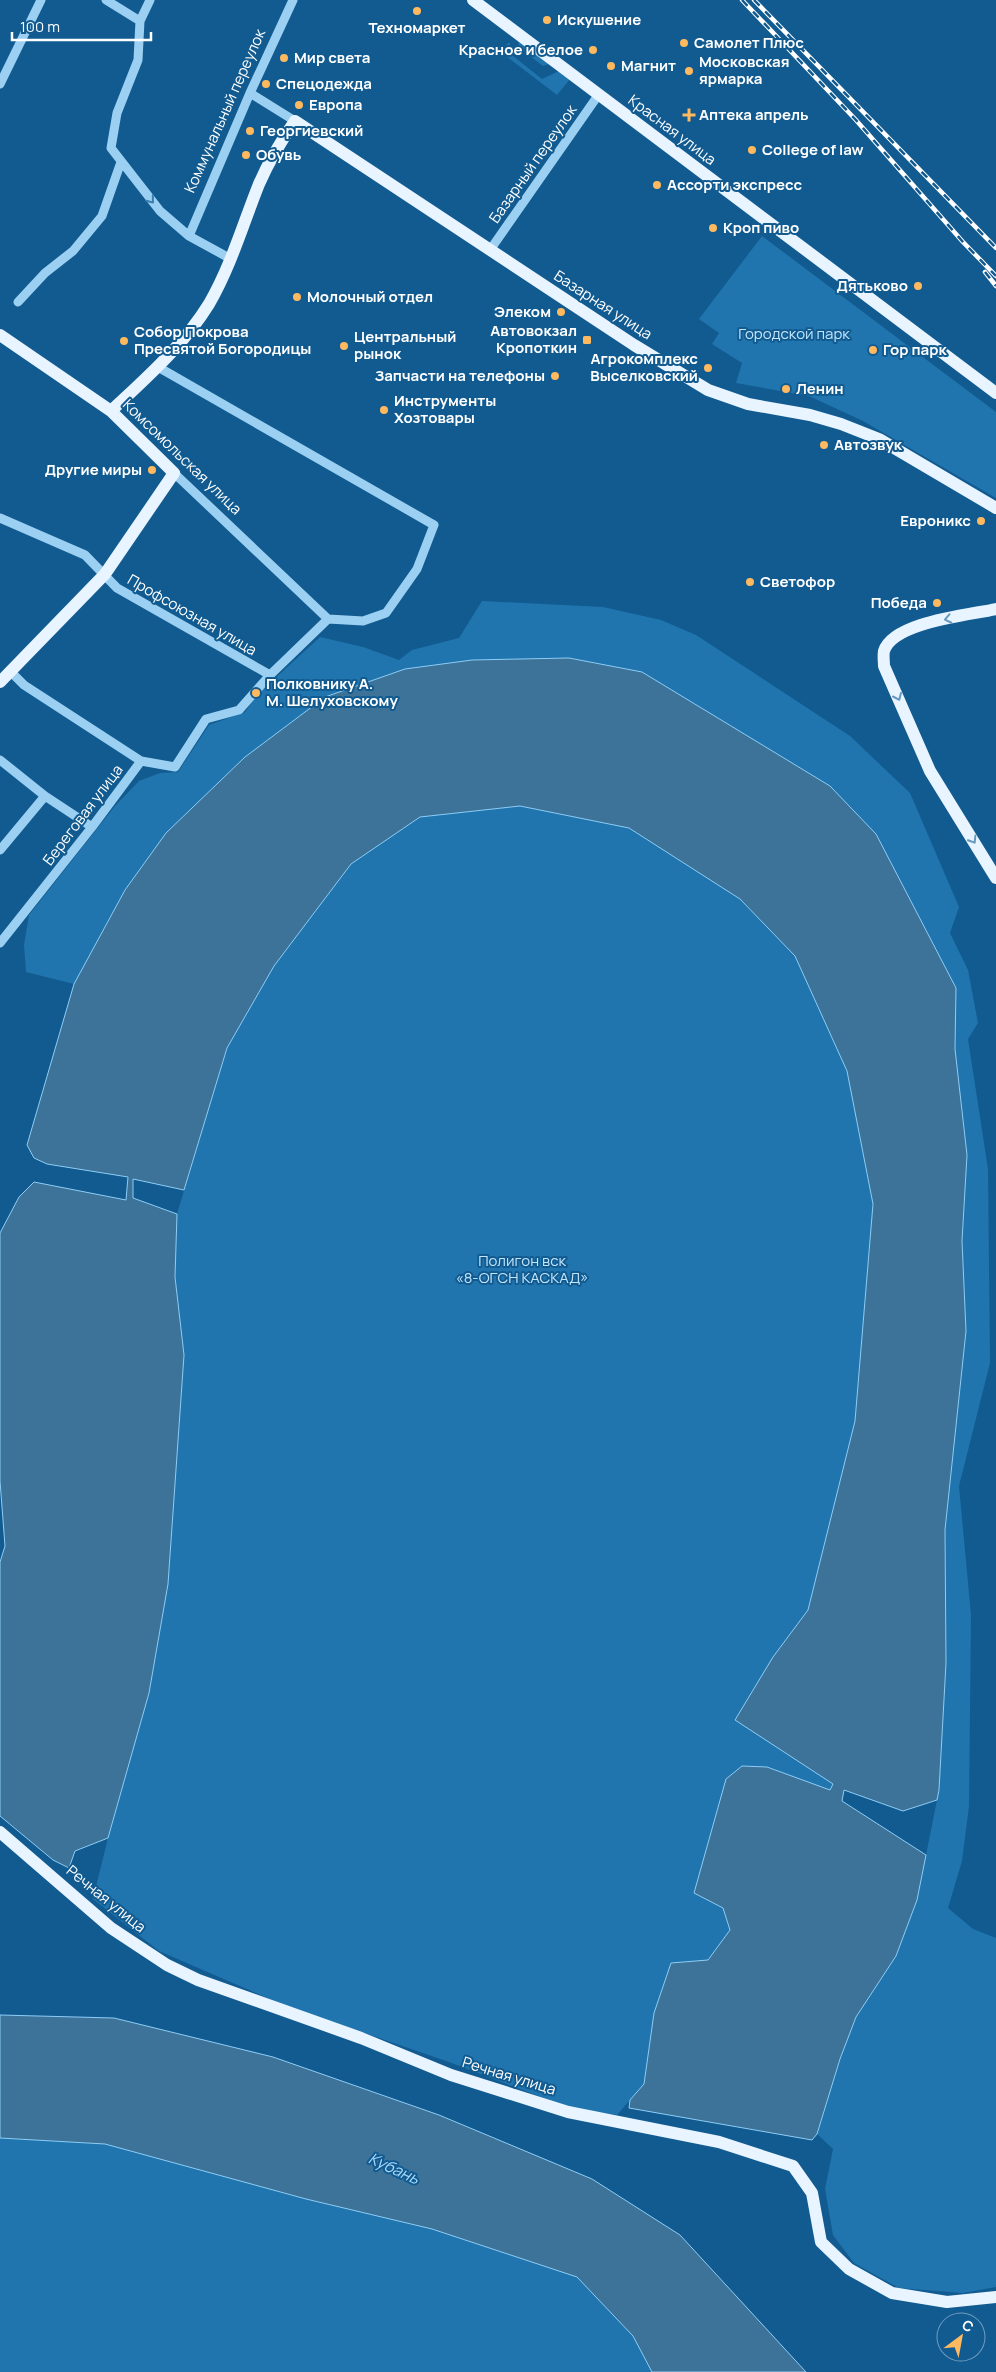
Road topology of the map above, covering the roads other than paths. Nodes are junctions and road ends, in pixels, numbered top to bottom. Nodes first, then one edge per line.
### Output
1 (41, 0) edge
2 (106, 0) edge
3 (150, 0) edge
4 (292, 0) edge
5 (473, 0) edge
6 (140, 21) junction
7 (0, 84) edge
8 (250, 93) junction
9 (599, 94) junction
10 (295, 121) junction
11 (121, 162) junction
12 (189, 236) junction
13 (490, 250) junction
14 (231, 259) junction
15 (18, 302) dead end
16 (0, 335) edge
17 (158, 367) junction
18 (996, 393) edge
19 (111, 411) junction
20 (174, 473) junction
21 (996, 508) edge
22 (0, 518) edge
23 (105, 574) junction
24 (996, 609) edge
25 (328, 619) junction
26 (10, 672) junction
27 (270, 675) junction
28 (0, 682) edge
29 (0, 760) edge
30 (141, 761) junction
31 (45, 796) junction
32 (92, 827) junction
33 (0, 850) edge
34 (996, 878) edge
35 (0, 943) edge
36 (0, 1832) edge
37 (996, 2297) edge

1 - 7 street
2 - 6 street
3 - 6 street
4 - 8 street, Коммунальный переулок
5 - 9 main road, Красная улица
6 - 11 street
8 - 10 street, Базарная улица
8 - 12 street, Коммунальный переулок
9 - 13 street, Базарный переулок
9 - 18 main road, Красная улица
10 - 13 main road, Базарная улица
10 - 14 main road
11 -> 12 street
11 - 15 street
12 - 14 street
13 - 21 main road, Базарная улица
14 - 17 main road
16 - 19 main road, Комсомольская улица
17 - 19 main road
17 - 25 street
19 - 20 main road, Комсомольская улица
20 - 23 main road
20 - 25 street, Комсомольская улица
22 - 23 street, Профсоюзная улица
23 - 26 main road
23 - 27 street, Профсоюзная улица
24 -> 34 main road
25 - 27 street, Береговая улица
26 - 28 main road
26 - 30 street
27 - 30 street, Береговая улица
29 - 31 street
30 - 32 street, Береговая улица
31 - 32 street
31 - 33 street
32 - 35 street, Береговая улица
36 - 37 main road, Речная улица

